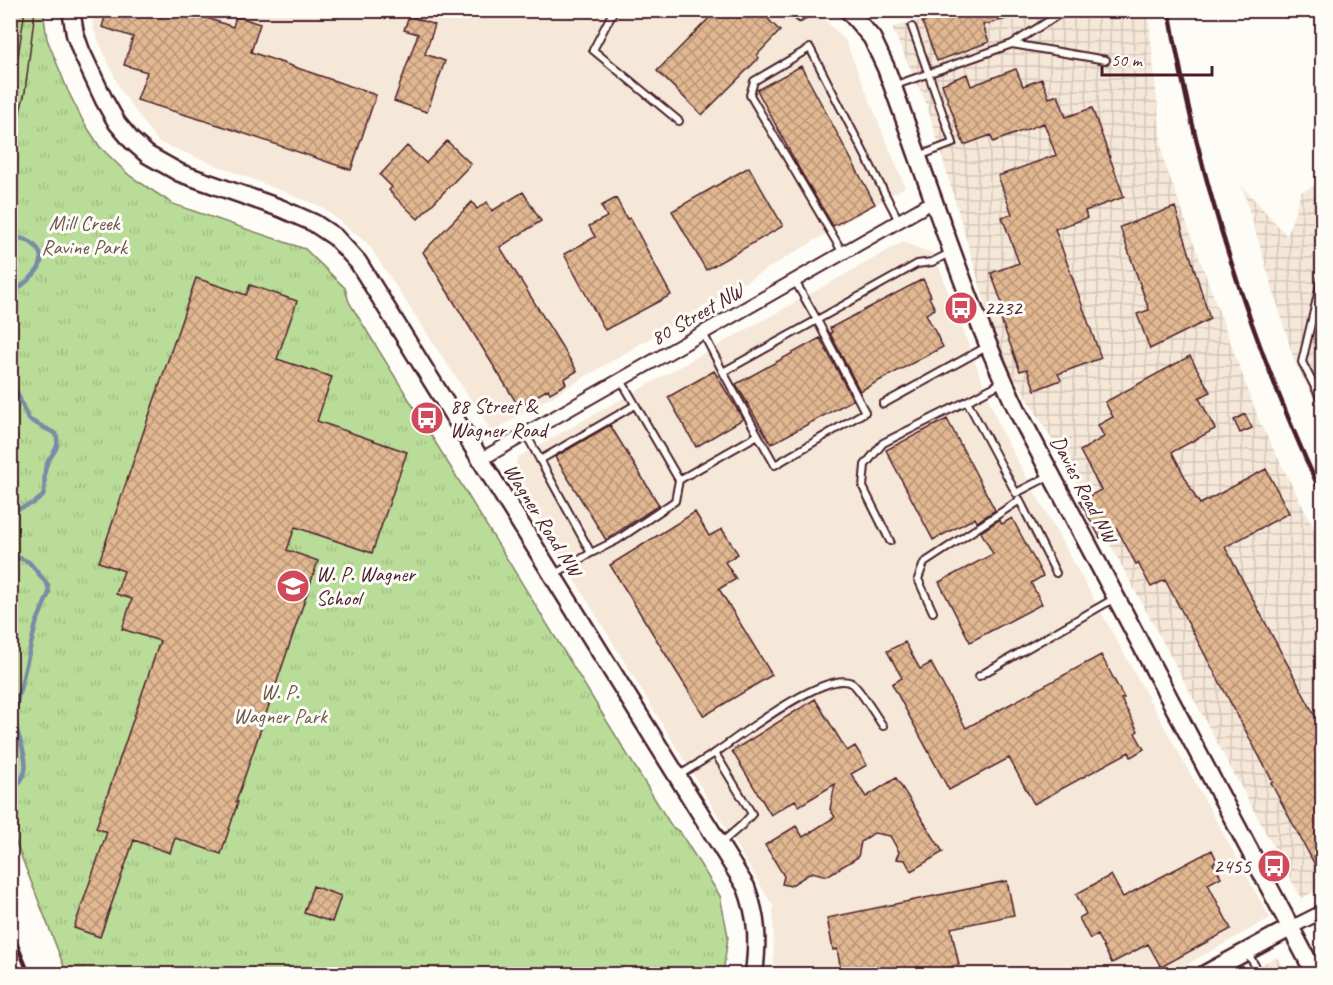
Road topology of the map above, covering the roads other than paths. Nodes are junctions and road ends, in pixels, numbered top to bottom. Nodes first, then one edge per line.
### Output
1 (71, 10) edge
2 (614, 10) edge
3 (790, 10) edge
4 (808, 10) edge
5 (848, 10) edge
6 (1066, 10) edge
7 (1318, 10) edge
8 (1323, 12) edge
9 (912, 27) dead end
10 (1012, 44) junction
11 (1106, 60) dead end
12 (928, 73) junction
13 (892, 86) junction
14 (679, 121) dead end
15 (919, 156) junction
16 (934, 201) junction
17 (899, 221) junction
18 (953, 251) junction
19 (843, 254) junction
20 (1323, 277) edge
21 (795, 281) junction
22 (817, 320) junction
23 (703, 333) junction
24 (989, 345) junction
25 (723, 372) junction
26 (621, 380) junction
27 (1004, 381) junction
28 (967, 401) junction
29 (1323, 401) edge
30 (883, 404) dead end
31 (635, 405) junction
32 (526, 434) junction
33 (758, 435) junction
34 (480, 460) junction
35 (540, 460) junction
36 (1051, 475) junction
37 (679, 480) junction
38 (1016, 493) junction
39 (1020, 500) junction
40 (890, 540) dead end
41 (591, 553) junction
42 (1056, 573) dead end
43 (552, 576) junction
44 (1116, 598) junction
45 (933, 612) dead end
46 (979, 676) dead end
47 (883, 726) dead end
48 (715, 753) junction
49 (677, 777) junction
50 (720, 844) junction
51 (1323, 912) edge
52 (1290, 928) junction
53 (1247, 952) junction
54 (754, 975) edge
55 (1205, 975) edge
56 (1260, 975) edge
57 (1315, 975) edge

1 - 34 street, Wagner Road NW
2 - 14 lane
3 - 4 lane
5 - 13 street, Davies Road NW
6 - 10 lane
7 - 8 street
9 - 12 lane
10 - 11 lane
10 - 12 lane
12 - 13 lane
12 - 15 lane
13 - 15 street, Davies Road NW
15 - 16 street, Davies Road NW
16 - 17 street, 80 Street NW
16 - 18 street, Davies Road NW
17 - 19 street, 80 Street NW
17 - 19 lane
18 - 22 lane
18 - 24 street, Davies Road NW
19 - 21 street, 80 Street NW
20 - 29 lane
21 - 22 lane
21 - 23 street, 80 Street NW
22 - 25 lane
22 - 33 lane
23 - 25 lane
23 - 26 street, 80 Street NW
24 - 27 street, Davies Road NW
24 - 30 lane
25 - 33 lane
26 - 31 lane
26 - 32 street, 80 Street NW
27 - 28 lane
27 - 36 street, Davies Road NW
28 - 38 lane
28 - 40 lane
31 - 35 lane
31 - 37 lane
32 - 34 street, 80 Street NW
32 - 35 lane
33 - 37 lane
34 - 43 street, Wagner Road NW
35 - 41 lane
36 - 38 lane
36 - 44 street, Davies Road NW
37 - 41 lane
38 - 39 lane
39 - 42 lane
39 - 45 lane
41 - 43 lane
43 - 49 street, Wagner Road NW
44 - 46 lane
44 - 52 street, Davies Road NW
47 - 48 lane
48 - 49 lane
48 - 50 lane
49 - 50 street, Wagner Road NW
50 - 54 street, Wagner Road NW
51 - 52 street
52 - 53 street
52 - 57 street, Davies Road NW
53 - 55 street
53 - 56 lane

